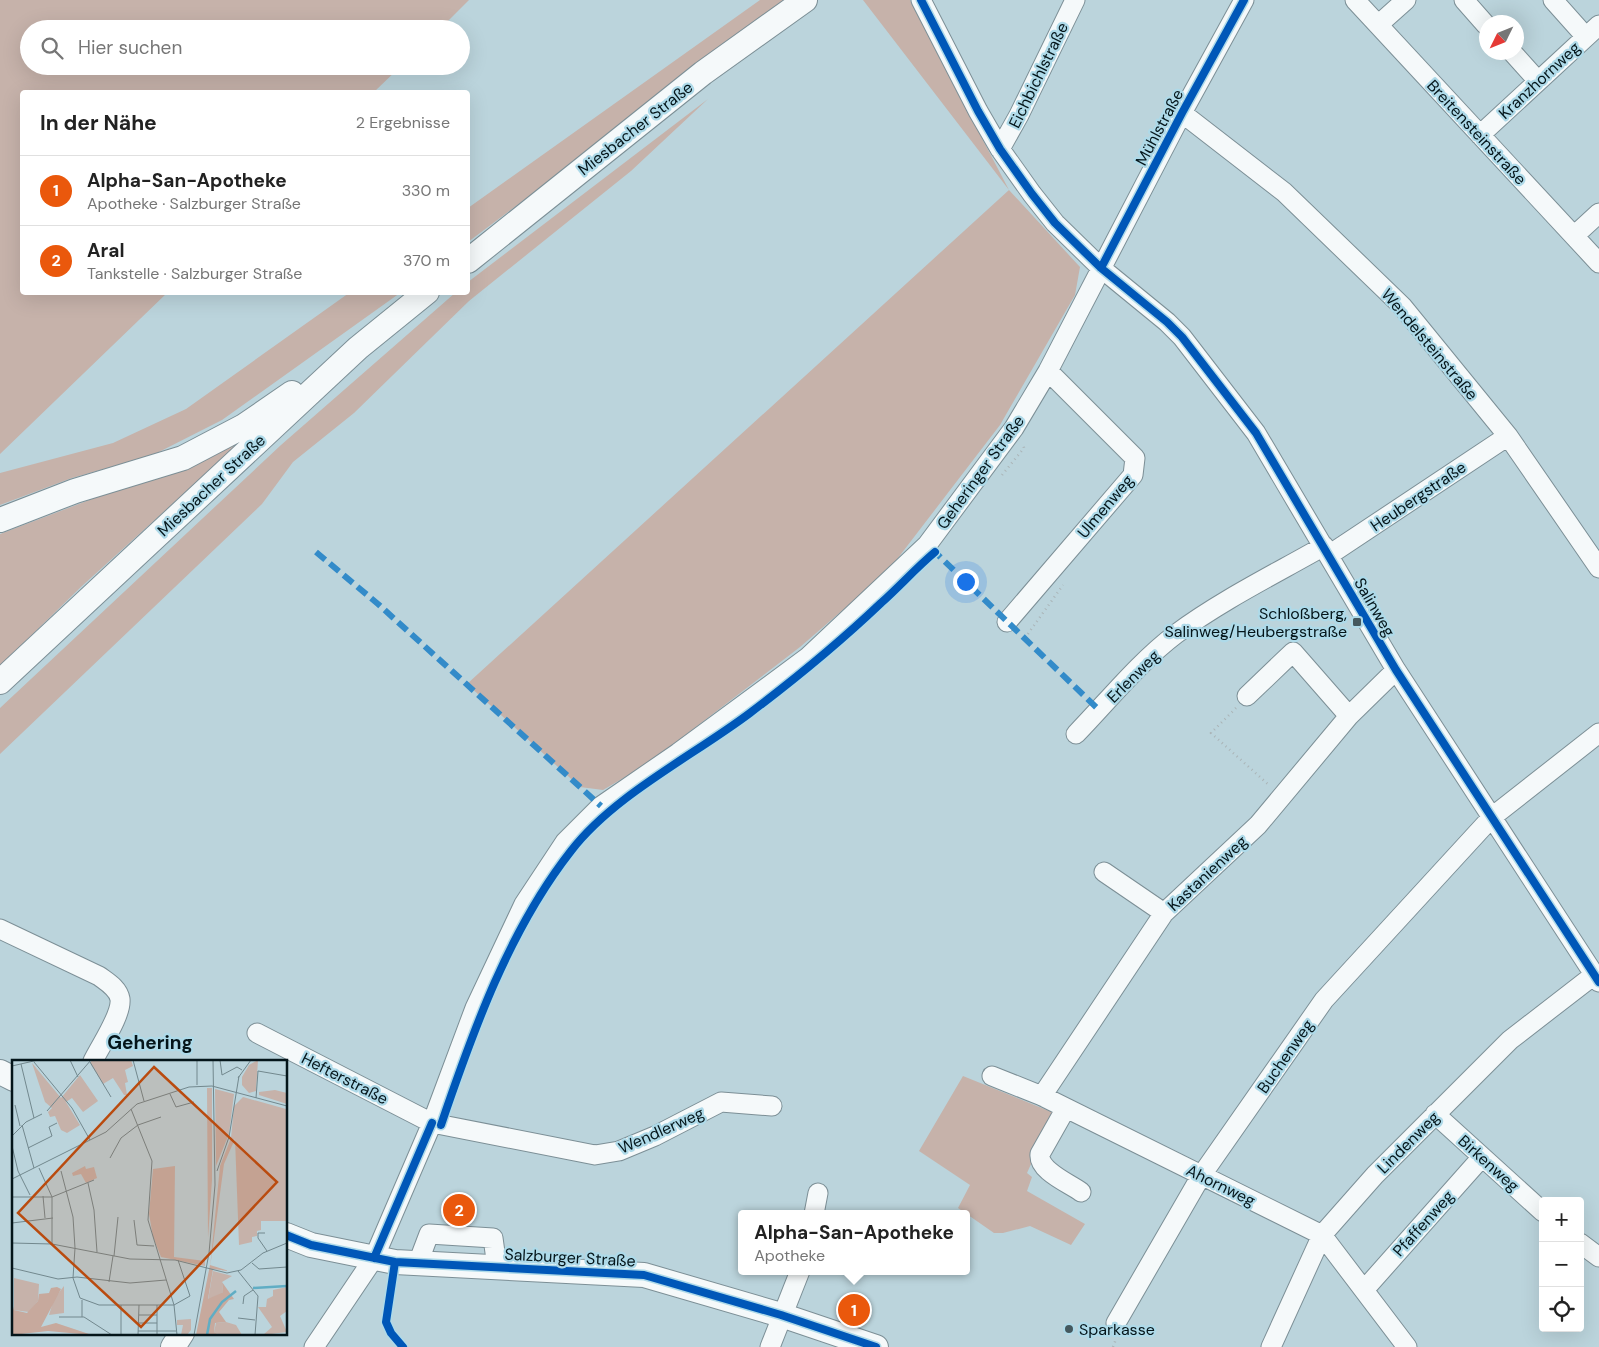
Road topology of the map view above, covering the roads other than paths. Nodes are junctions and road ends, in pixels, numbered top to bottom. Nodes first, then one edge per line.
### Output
1 (805, 0) edge
2 (921, 0) edge
3 (1075, 0) edge
4 (1244, 0) edge
5 (1355, 0) edge
6 (1406, 0) edge
7 (1464, 0) edge
8 (1553, 0) edge
9 (1479, 16) edge
10 (1378, 25) junction
11 (1592, 31) edge
12 (1519, 60) edge
13 (1538, 81) junction
14 (1182, 113) junction
15 (1480, 135) junction
16 (1000, 149) junction
17 (1599, 213) edge
18 (1574, 236) junction
19 (470, 258) edge
20 (1599, 264) edge
21 (1101, 268) junction
22 (423, 295) edge
23 (358, 348) junction
24 (1048, 371) junction
25 (1508, 436) junction
26 (0, 520) edge
27 (1326, 551) junction
28 (1599, 568) edge
29 (1007, 622) dead end
30 (1396, 670) junction
31 (0, 682) edge
32 (1247, 696) road end
33 (1349, 716) junction
34 (1599, 733) edge
35 (1076, 734) dead end
36 (1492, 817) junction
37 (1104, 872) dead end
38 (1164, 913) junction
39 (0, 928) edge
40 (1596, 978) edge
41 (257, 1033) dead end
42 (94, 1060) edge
43 (0, 1072) edge
44 (992, 1076) dead end
45 (12, 1078) edge
46 (1042, 1096) junction
47 (772, 1106) dead end
48 (1066, 1108) junction
49 (1435, 1114) junction
50 (432, 1123) junction
51 (1482, 1157) junction
52 (1201, 1176) junction
53 (1081, 1192) dead end
54 (818, 1193) dead end
55 (1539, 1208) edge
56 (815, 1210) edge
57 (1322, 1235) junction
58 (288, 1236) edge
59 (1584, 1246) edge
60 (1599, 1257) edge
61 (374, 1258) junction
62 (798, 1275) edge
63 (1364, 1290) junction
64 (781, 1315) junction
65 (1116, 1323) dead end
66 (181, 1334) edge
67 (173, 1347) edge
68 (314, 1347) edge
69 (770, 1347) edge
70 (876, 1347) edge
71 (1271, 1347) edge
72 (1407, 1347) edge

1 - 19 main road, Miesbacher Straße
2 - 16 street, Salinweg
3 - 16 street, Eichbichlstraße
4 - 14 street, Mühlstraße
5 - 10 street, Breitensteinstraße
6 - 10 street
7 - 9 street
8 - 11 street
10 - 15 street, Breitensteinstraße
11 - 13 street, Kranzhornweg
12 - 13 street
13 - 15 street, Kranzhornweg
14 - 21 street, Mühlstraße
14 - 25 street, Wendelsteinstraße
15 - 18 street, Breitensteinstraße
16 - 21 street, Salinweg
17 - 18 street
18 - 20 street, Breitensteinstraße
21 - 24 street, Geheringer Straße
21 - 27 street, Salinweg
22 - 23 main road, Miesbacher Straße
23 - 26 main road
23 - 31 main road, Miesbacher Straße
24 - 29 street, Ulmenweg
24 - 50 street, Geheringer Straße
25 - 27 street, Heubergstraße
25 - 28 street, Wendelsteinstraße
27 - 30 street, Salinweg
27 - 35 street, Erlenweg
30 - 33 street, Kastanienweg
30 - 36 street, Salinweg
32 - 33 street
33 - 38 street, Kastanienweg
34 - 36 street
36 - 40 street, Salinweg
36 - 52 street, Buchenweg
37 - 38 street
38 - 46 street, Kastanienweg
39 - 42 street
40 - 49 street, Lindenweg
41 - 50 street, Hefterstraße
43 - 45 main road
44 - 46 street, Ahornweg
46 - 48 street, Ahornweg
47 - 50 street, Wendlerweg
48 - 52 street, Ahornweg
48 - 53 street
49 - 51 street, Birkenweg
49 - 57 street, Lindenweg
50 - 61 street, Geheringer Straße
51 - 55 street, Birkenweg
51 - 63 street, Pfaffenweg
52 - 57 street, Ahornweg
52 - 65 street, Buchenweg
54 - 56 street
57 - 63 street, Ahornweg
57 - 71 street, Lindenweg
58 - 61 main road, Salzburger Straße
59 - 60 street
61 - 64 main road, Salzburger Straße
61 - 68 street, Geheringer Straße
62 - 64 street
63 - 72 street, Ahornweg
64 - 69 street
64 - 70 main road, Salzburger Straße
66 - 67 main road

